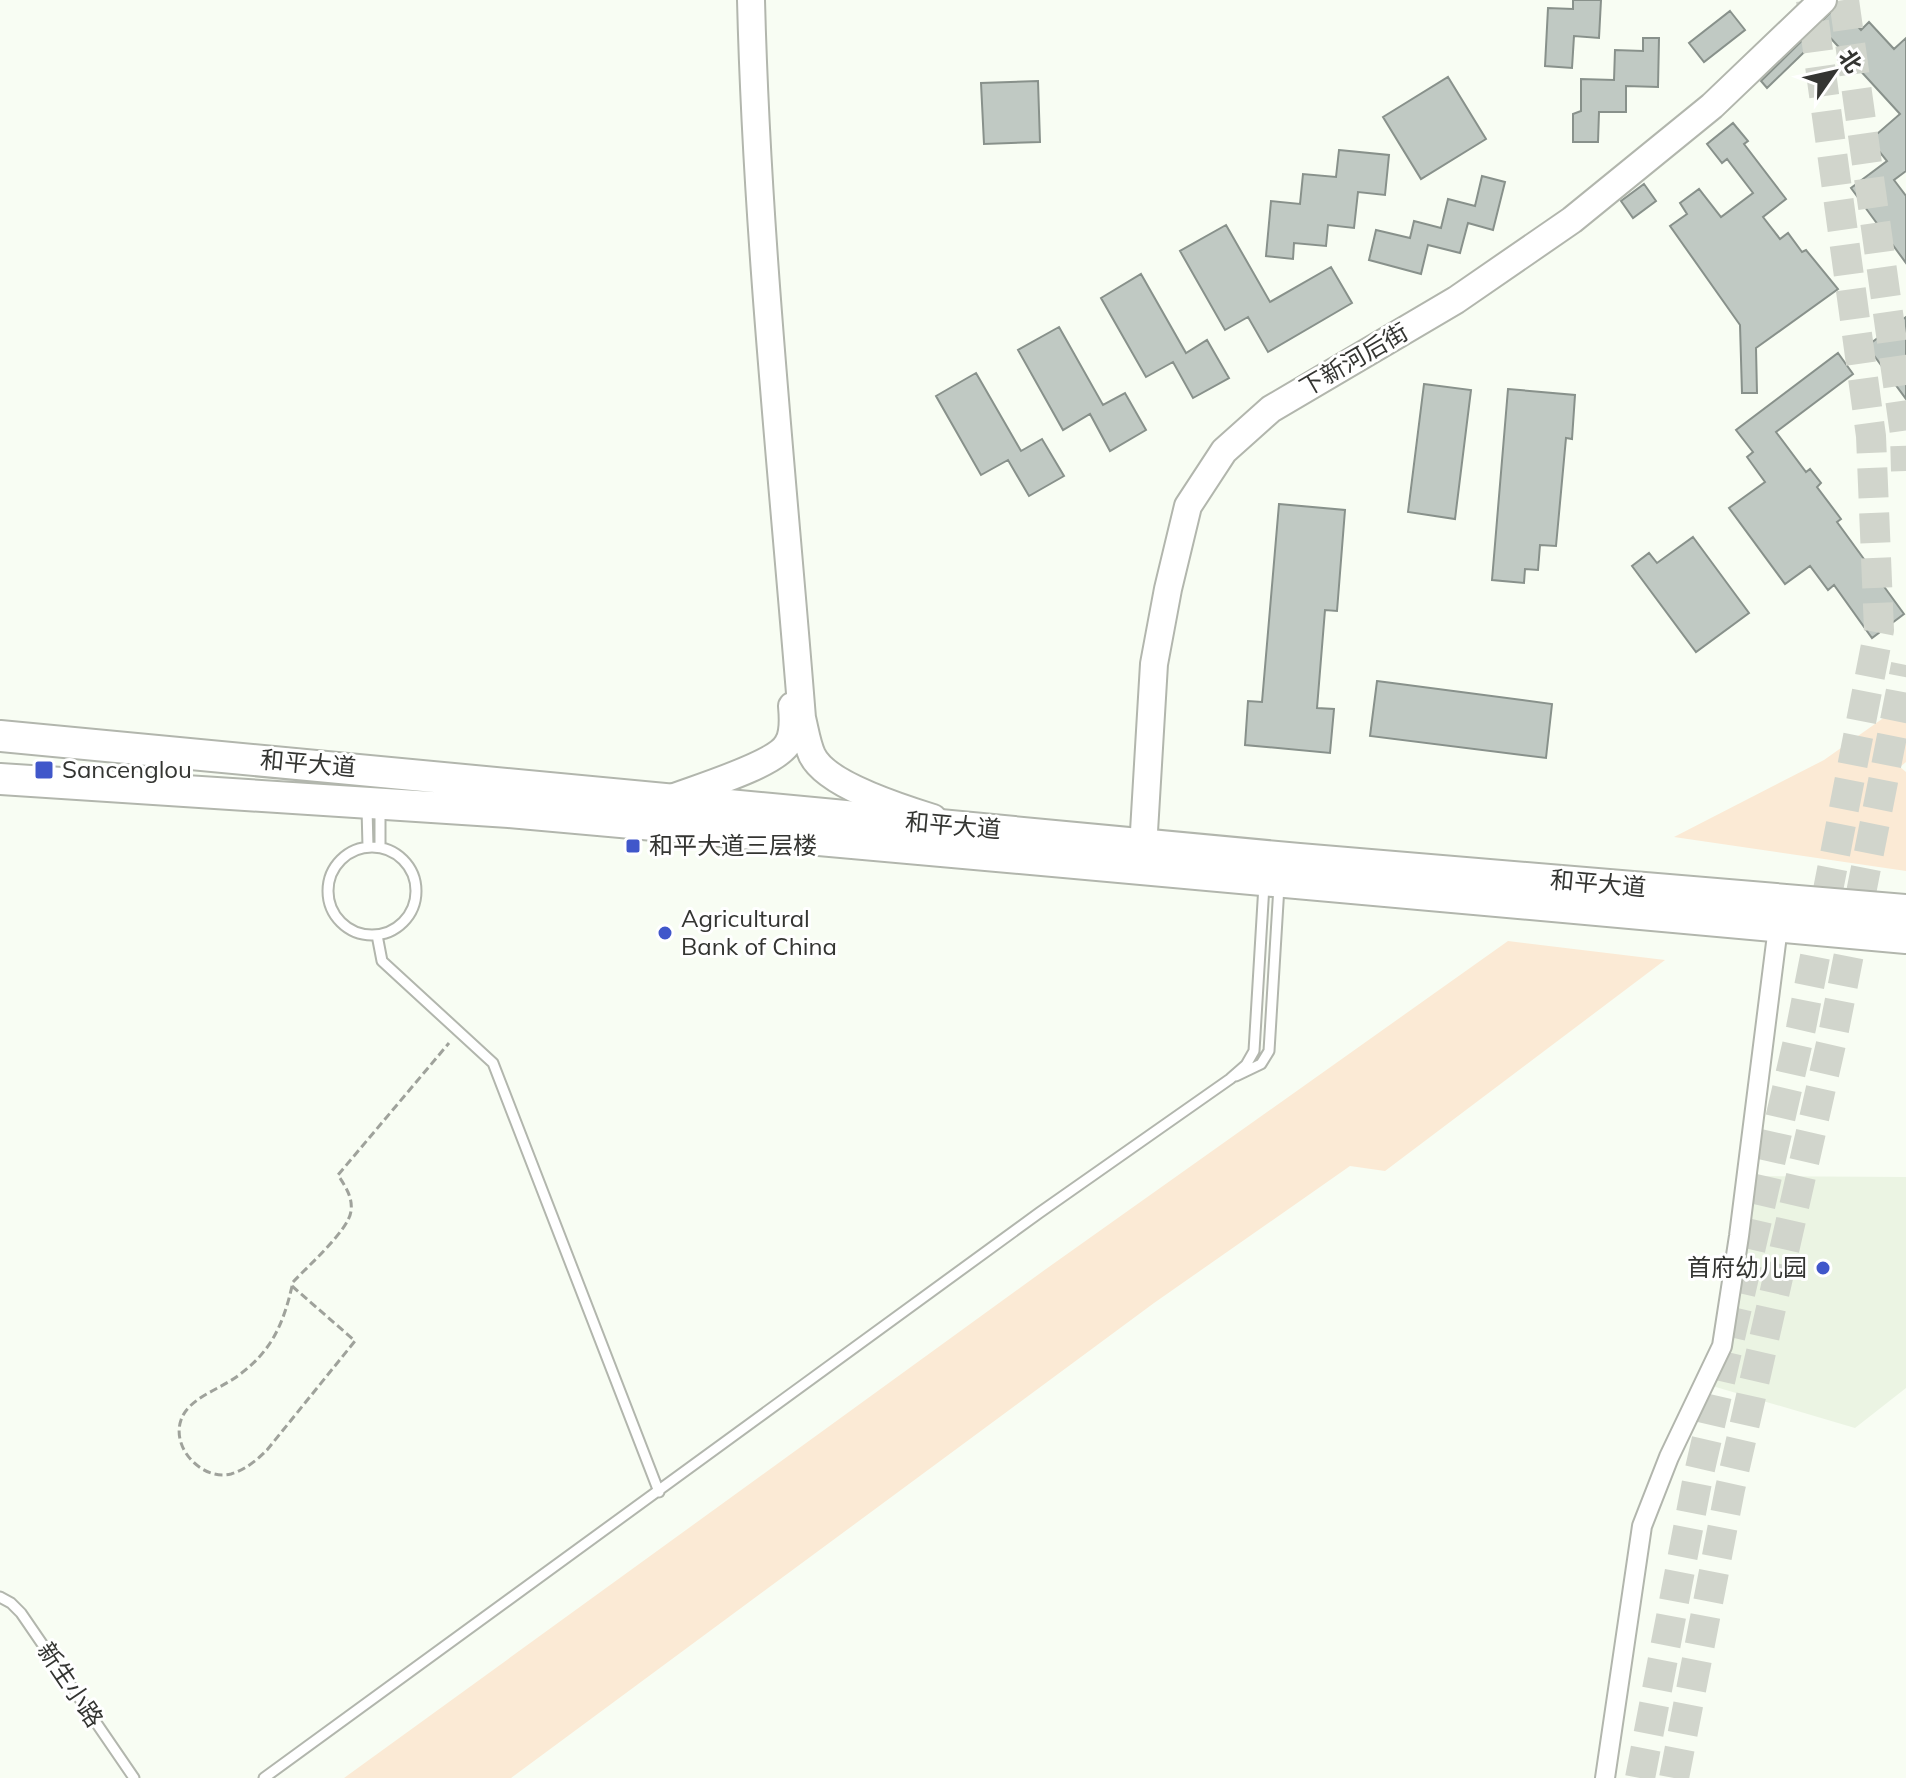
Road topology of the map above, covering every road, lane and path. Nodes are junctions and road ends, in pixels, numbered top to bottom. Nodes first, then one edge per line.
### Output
1 (742, 0) edge
2 (751, 0) edge
3 (1823, 0) edge
4 (0, 736) edge
5 (0, 779) edge
6 (669, 799) junction
7 (374, 804) junction
8 (959, 826) junction
9 (368, 847) junction
10 (380, 847) junction
11 (1143, 857) junction
12 (1272, 881) junction
13 (1906, 910) edge
14 (1778, 927) junction
15 (377, 935) junction
16 (1906, 938) edge
17 (459, 1031) junction
18 (1230, 1079) junction
19 (292, 1286) junction
20 (659, 1492) junction
21 (0, 1597) edge
22 (134, 1778) edge
23 (264, 1778) edge
24 (1605, 1778) edge

1 - 6 street
2 - 8 street
3 - 11 street, 下新河后街
4 - 6 main road, 和平大道
5 - 7 main road, 和平大道
6 - 8 main road, 和平大道
7 - 9 lane
7 - 10 lane
7 - 11 main road, 和平大道
8 - 11 main road, 和平大道
9 - 10 lane
9 - 15 lane
10 - 15 lane
11 - 12 main road, 和平大道
11 - 13 main road, 和平大道
12 - 14 main road, 和平大道
12 - 18 lane
12 - 18 lane
14 - 16 main road, 和平大道
14 - 24 street
15 - 17 lane
17 - 19 path
17 - 20 lane
18 - 20 lane
19 - 19 path
20 - 23 lane
21 - 22 lane, 新生小路

